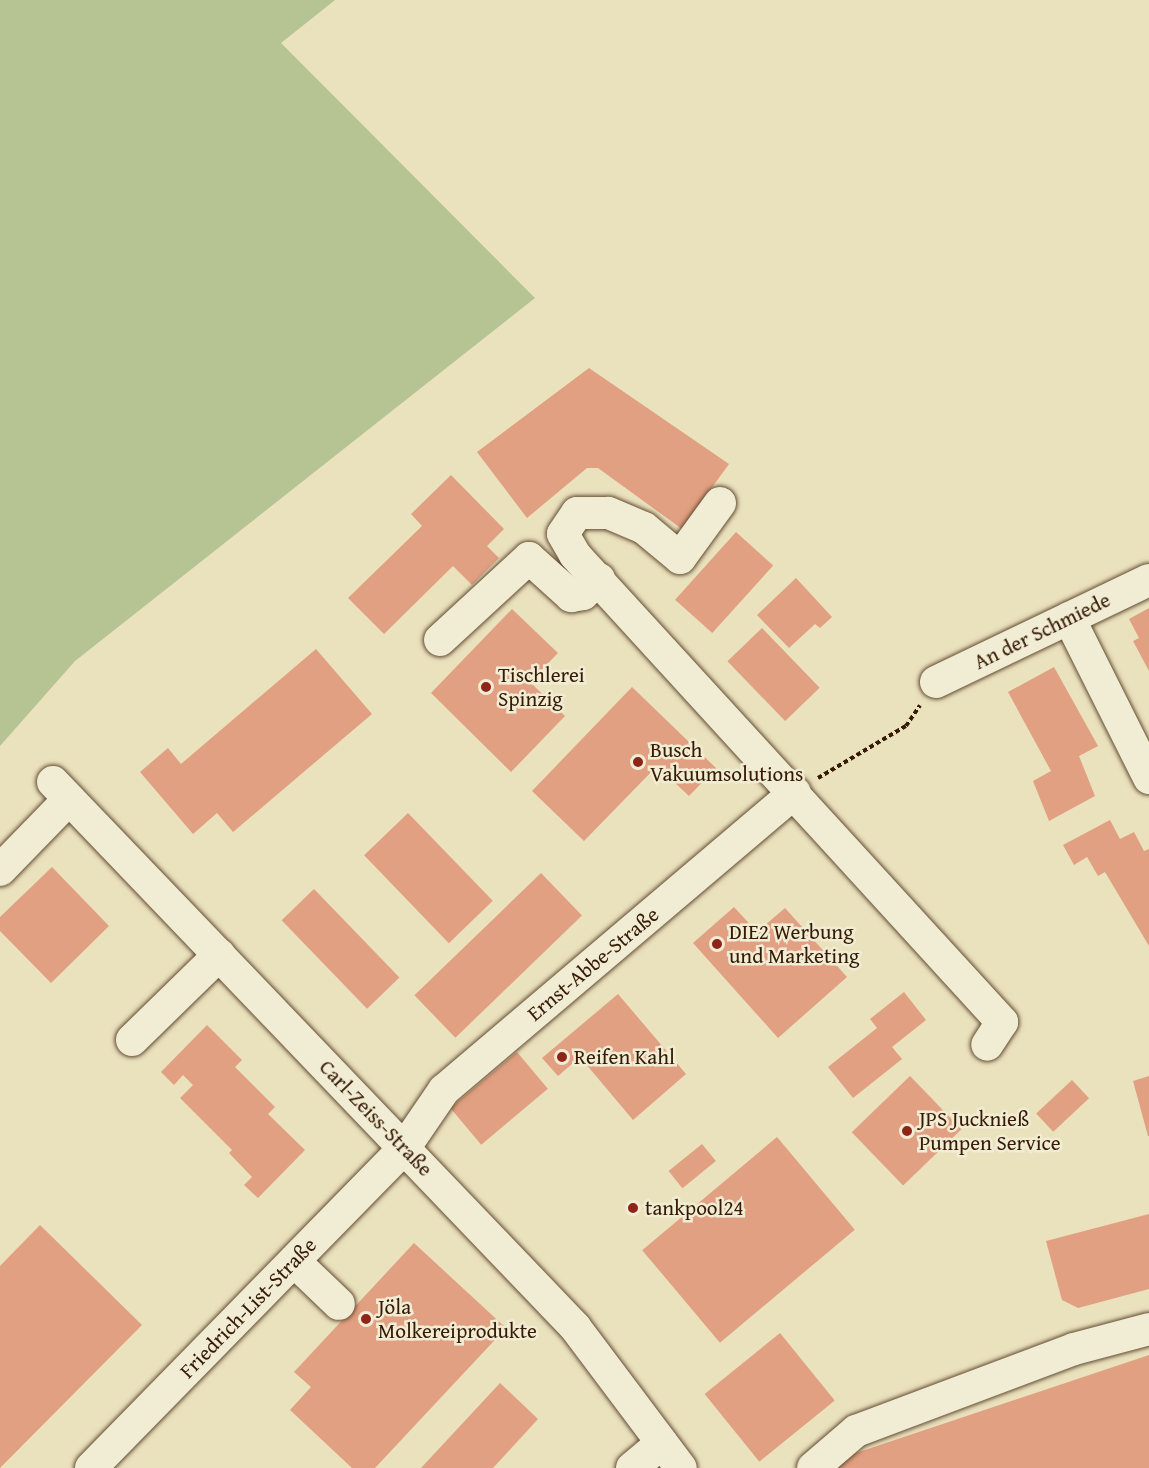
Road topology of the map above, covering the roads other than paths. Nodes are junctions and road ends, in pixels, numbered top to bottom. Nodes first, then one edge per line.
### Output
1 (720, 503) dead end
2 (599, 579) junction
3 (1149, 580) edge
4 (1069, 618) junction
5 (440, 640) dead end
6 (936, 682) road end
7 (1149, 778) edge
8 (795, 792) junction
9 (0, 870) edge
10 (219, 955) junction
11 (132, 1040) dead end
12 (987, 1045) dead end
13 (405, 1147) junction
14 (294, 1261) junction
15 (339, 1304) dead end
16 (1149, 1329) edge
17 (662, 1443) junction
18 (92, 1468) edge
19 (632, 1468) edge
20 (681, 1468) edge
21 (813, 1468) edge

1 - 2 street
2 - 5 street
2 - 8 street
3 - 4 street, An der Schmiede
4 - 6 street, An der Schmiede
4 - 7 street
8 - 12 street
8 - 13 street, Ernst-Abbe-Straße
9 - 10 street, Carl-Zeiss-Straße
10 - 11 street
10 - 13 street, Carl-Zeiss-Straße
13 - 14 street, Friedrich-List-Straße
13 - 17 street, Carl-Zeiss-Straße
14 - 15 street
14 - 18 street, Friedrich-List-Straße
16 - 21 street
17 - 19 street
17 - 20 street, Carl-Zeiss-Straße

